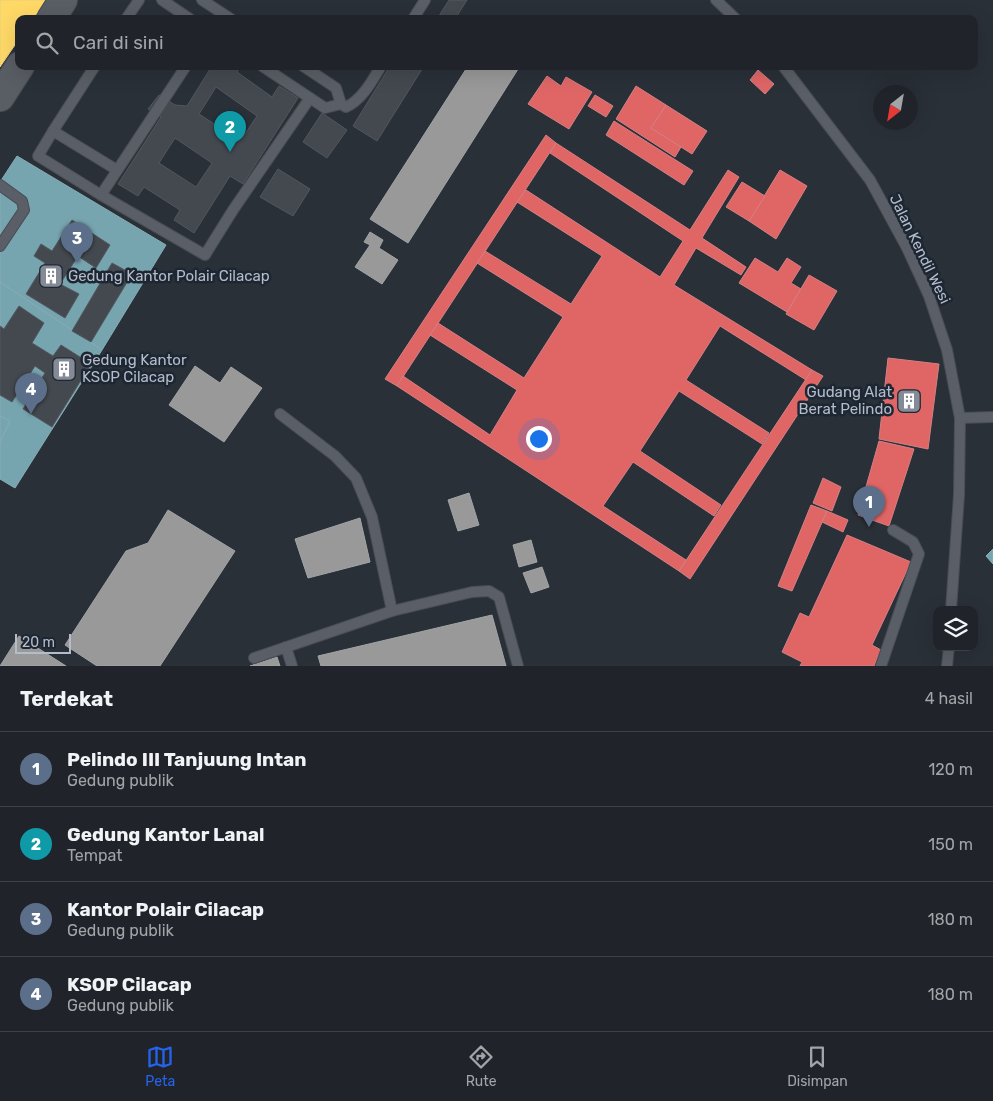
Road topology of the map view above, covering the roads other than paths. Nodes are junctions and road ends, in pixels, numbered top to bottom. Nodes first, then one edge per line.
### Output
1 (63, 0) edge
2 (138, 0) edge
3 (162, 0) edge
4 (202, 0) edge
5 (425, 0) edge
6 (716, 0) edge
7 (54, 15) edge
8 (129, 15) edge
9 (184, 15) edge
10 (219, 15) edge
11 (415, 15) edge
12 (732, 15) edge
13 (17, 70) edge
14 (92, 70) edge
15 (183, 70) edge
16 (268, 70) edge
17 (309, 70) edge
18 (378, 70) edge
19 (786, 70) edge
20 (0, 97) edge
21 (310, 98) junction
22 (340, 104) junction
23 (53, 131) junction
24 (117, 170) junction
25 (0, 185) edge
26 (101, 195) junction
27 (0, 246) edge
28 (280, 414) dead end
29 (993, 417) edge
30 (960, 418) junction
31 (893, 530) dead end
32 (951, 606) edge
33 (392, 611) junction
34 (286, 647) junction
35 (949, 651) edge
36 (254, 658) dead end
37 (292, 666) edge
38 (518, 666) edge
39 (881, 666) edge
40 (947, 666) edge

1 - 7 main road
2 - 8 lane
3 - 9 lane
4 - 10 lane
5 - 11 lane
6 - 12 lane
13 - 20 main road
14 - 23 lane
15 - 24 lane
16 - 21 lane
17 - 22 lane
18 - 22 lane
19 - 30 lane, Jalan Kendil Wesi
21 - 22 lane
21 - 26 lane
23 - 24 lane
23 - 26 lane
24 - 26 lane
25 - 27 lane
28 - 33 lane
29 - 30 lane
30 - 32 lane, Jalan Kendil Wesi
31 - 39 lane
33 - 34 lane
33 - 38 lane
34 - 36 lane
34 - 37 lane
35 - 40 lane

